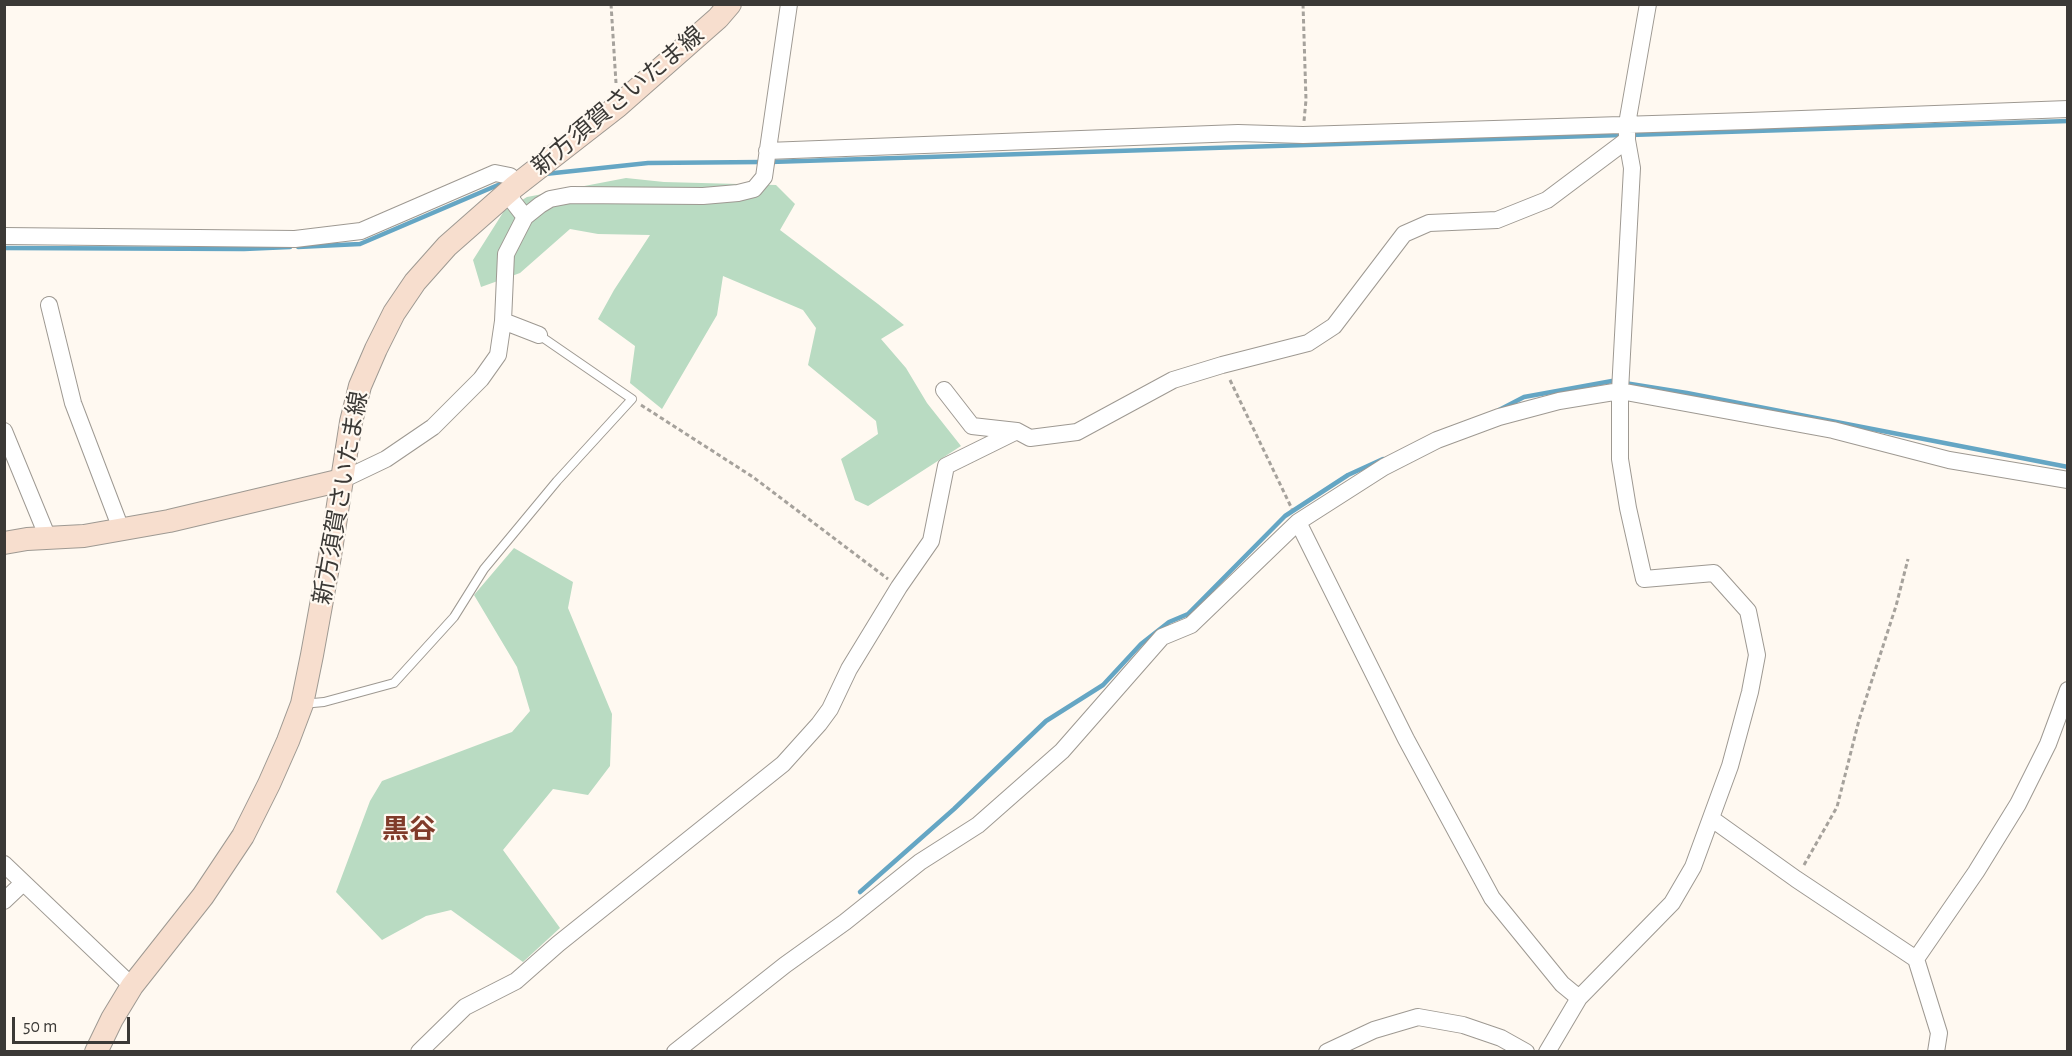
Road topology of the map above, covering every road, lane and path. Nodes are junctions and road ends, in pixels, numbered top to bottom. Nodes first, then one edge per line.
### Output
1 (611, 4) edge
2 (730, 4) edge
3 (789, 4) edge
4 (1303, 4) edge
5 (1648, 4) edge
6 (618, 106) junction
7 (2067, 109) edge
8 (1627, 132) junction
9 (1303, 135) junction
10 (767, 151) junction
11 (514, 187) junction
12 (525, 217) junction
13 (4, 236) edge
14 (50, 305) dead end
15 (503, 321) junction
16 (539, 335) joint
17 (1222, 365) junction
18 (944, 390) dead end
19 (1620, 391) junction
20 (632, 399) junction
21 (4, 431) edge
22 (1017, 431) junction
23 (342, 480) junction
24 (2067, 480) edge
25 (1298, 522) junction
26 (121, 529) junction
27 (48, 538) junction
28 (4, 543) edge
29 (1908, 559) dead end
30 (899, 587) junction
31 (2067, 690) edge
32 (302, 704) junction
33 (1712, 819) junction
34 (4, 864) edge
35 (1796, 879) junction
36 (23, 883) junction
37 (4, 901) edge
38 (1916, 959) junction
39 (132, 986) junction
40 (1579, 998) junction
41 (96, 1052) edge
42 (419, 1052) edge
43 (675, 1052) edge
44 (1327, 1052) edge
45 (1526, 1052) edge
46 (1547, 1052) edge
47 (1936, 1052) edge

1 - 6 path
2 - 6 main road, 新方須賀さいたま線
3 - 10 street
4 - 9 path
5 - 8 street
6 - 11 main road, 新方須賀さいたま線
7 - 8 street
8 - 9 street
8 - 17 street
8 - 19 street
9 - 10 street
10 - 12 street
11 - 12 street
11 - 13 street
11 - 23 main road, 新方須賀さいたま線
12 - 15 street
14 - 26 street
15 - 16 street
15 - 23 street
16 - 20 lane
17 - 22 street
17 - 25 path
18 - 22 street
19 - 24 street
19 - 25 street
19 - 33 street
20 - 30 path
20 - 32 lane
21 - 27 street
22 - 30 street
23 - 26 main road
23 - 32 main road, 新方須賀さいたま線
25 - 40 street
25 - 43 street
26 - 27 main road
27 - 28 main road
29 - 35 path
30 - 42 street
31 - 38 street
32 - 39 main road, 新方須賀さいたま線
33 - 35 street
33 - 40 street
34 - 36 street
35 - 38 street
36 - 37 street
36 - 39 street
38 - 47 street
39 - 41 main road, 新方須賀さいたま線
40 - 46 street
44 - 45 street

